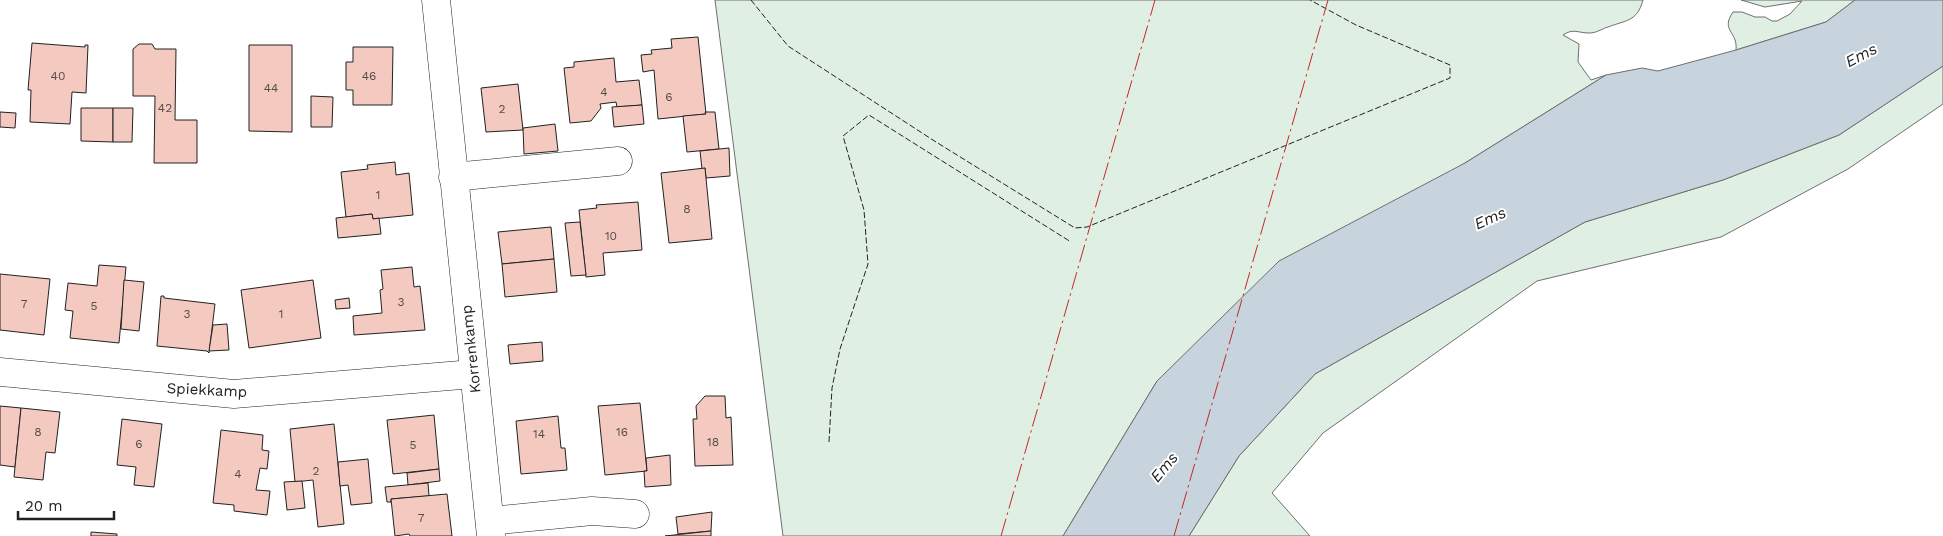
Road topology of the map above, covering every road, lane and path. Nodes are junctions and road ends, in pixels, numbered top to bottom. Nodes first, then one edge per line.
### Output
1 (436, 0) edge
2 (618, 162) dead end
3 (453, 177) junction
4 (0, 372) edge
5 (474, 374) junction
6 (635, 514) dead end
7 (490, 528) edge

1 - 3 street, Korrenkamp
2 - 3 street
3 - 5 street, Korrenkamp
4 - 5 street, Spiekkamp
5 - 7 street, Korrenkamp
6 - 7 street, Korrenkamp

